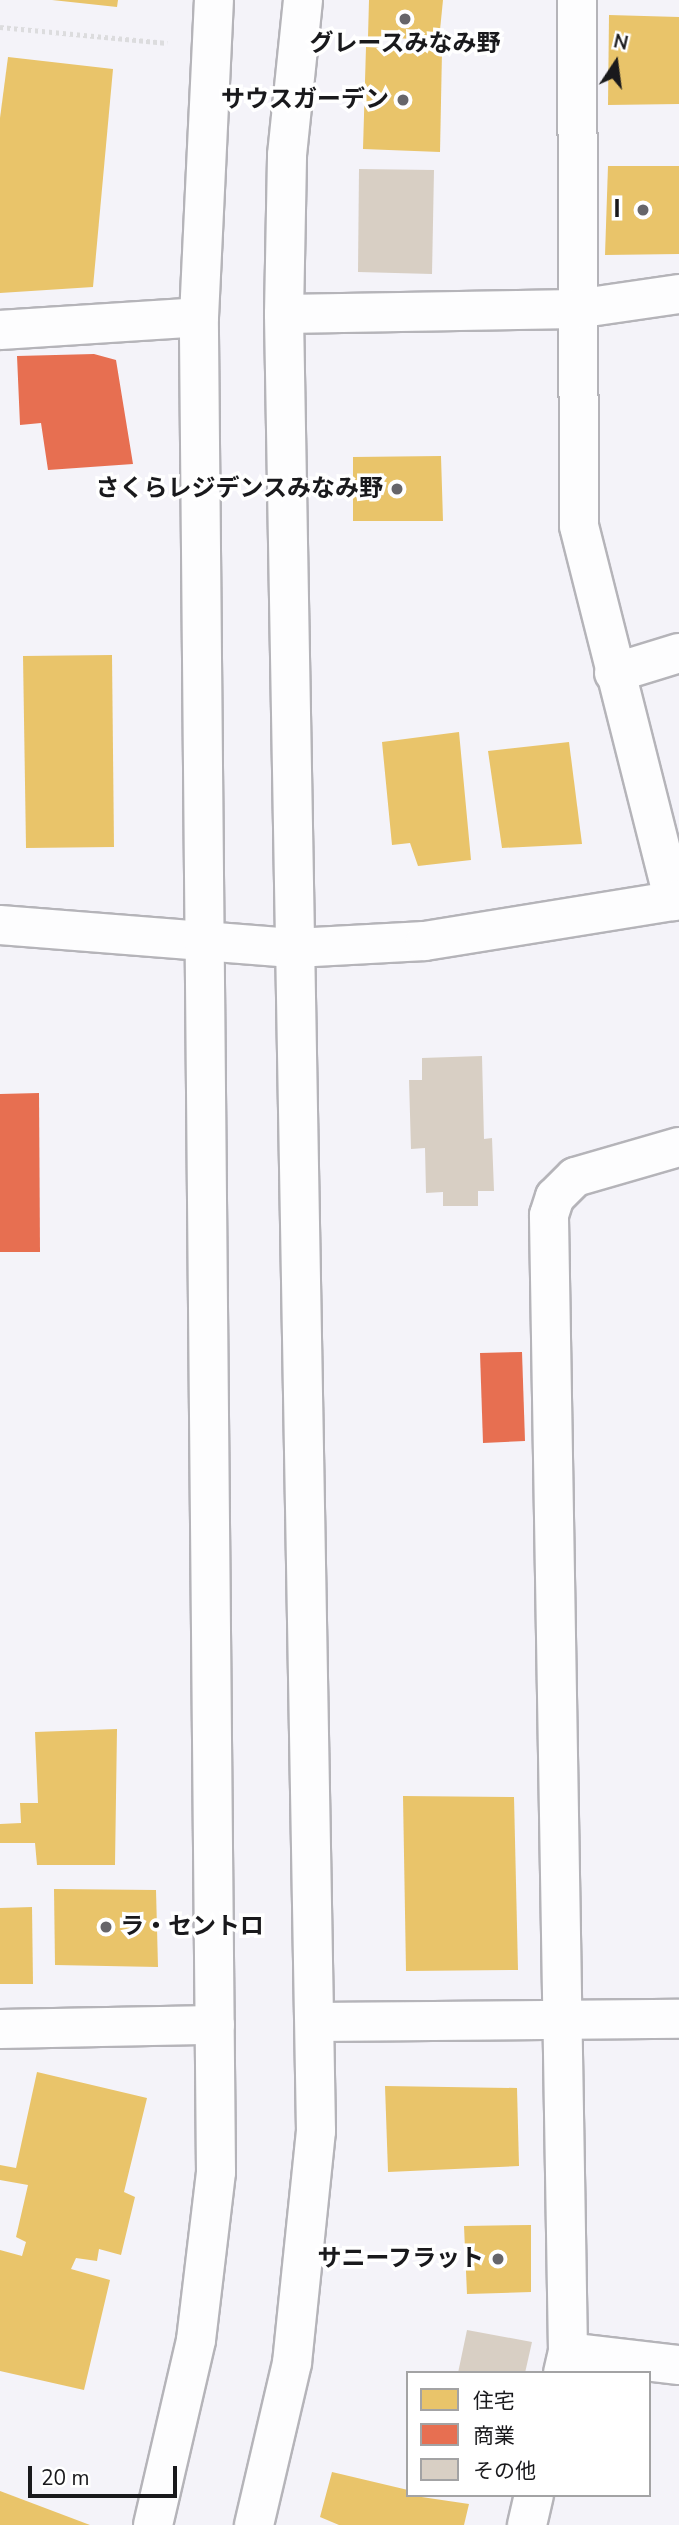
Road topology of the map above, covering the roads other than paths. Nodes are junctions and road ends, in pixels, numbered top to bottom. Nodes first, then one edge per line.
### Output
1 (215, 0) edge
2 (303, 0) edge
3 (577, 0) edge
4 (679, 294) edge
5 (576, 309) junction
6 (284, 314) junction
7 (199, 317) junction
8 (0, 330) edge
9 (679, 653) edge
10 (614, 673) junction
11 (677, 900) edge
12 (0, 925) edge
13 (209, 946) junction
14 (295, 948) junction
15 (679, 1147) edge
16 (562, 2019) junction
17 (679, 2019) edge
18 (315, 2022) junction
19 (215, 2025) junction
20 (0, 2028) edge
21 (566, 2363) edge
22 (679, 2365) edge
23 (534, 2497) edge
24 (153, 2525) edge
25 (254, 2525) edge
26 (527, 2525) edge

1 - 7 street
2 - 6 street
3 - 5 street
4 - 5 street
5 - 6 street
5 - 10 street
6 - 14 street
7 - 8 street
7 - 13 street
9 - 10 street
10 - 11 street
11 - 14 street
12 - 13 street
13 - 14 street
13 - 19 street
14 - 18 street
15 - 16 street
16 - 17 street
16 - 18 street
16 - 21 street
18 - 25 street
19 - 20 street
19 - 24 street
21 - 22 street
23 - 26 street

